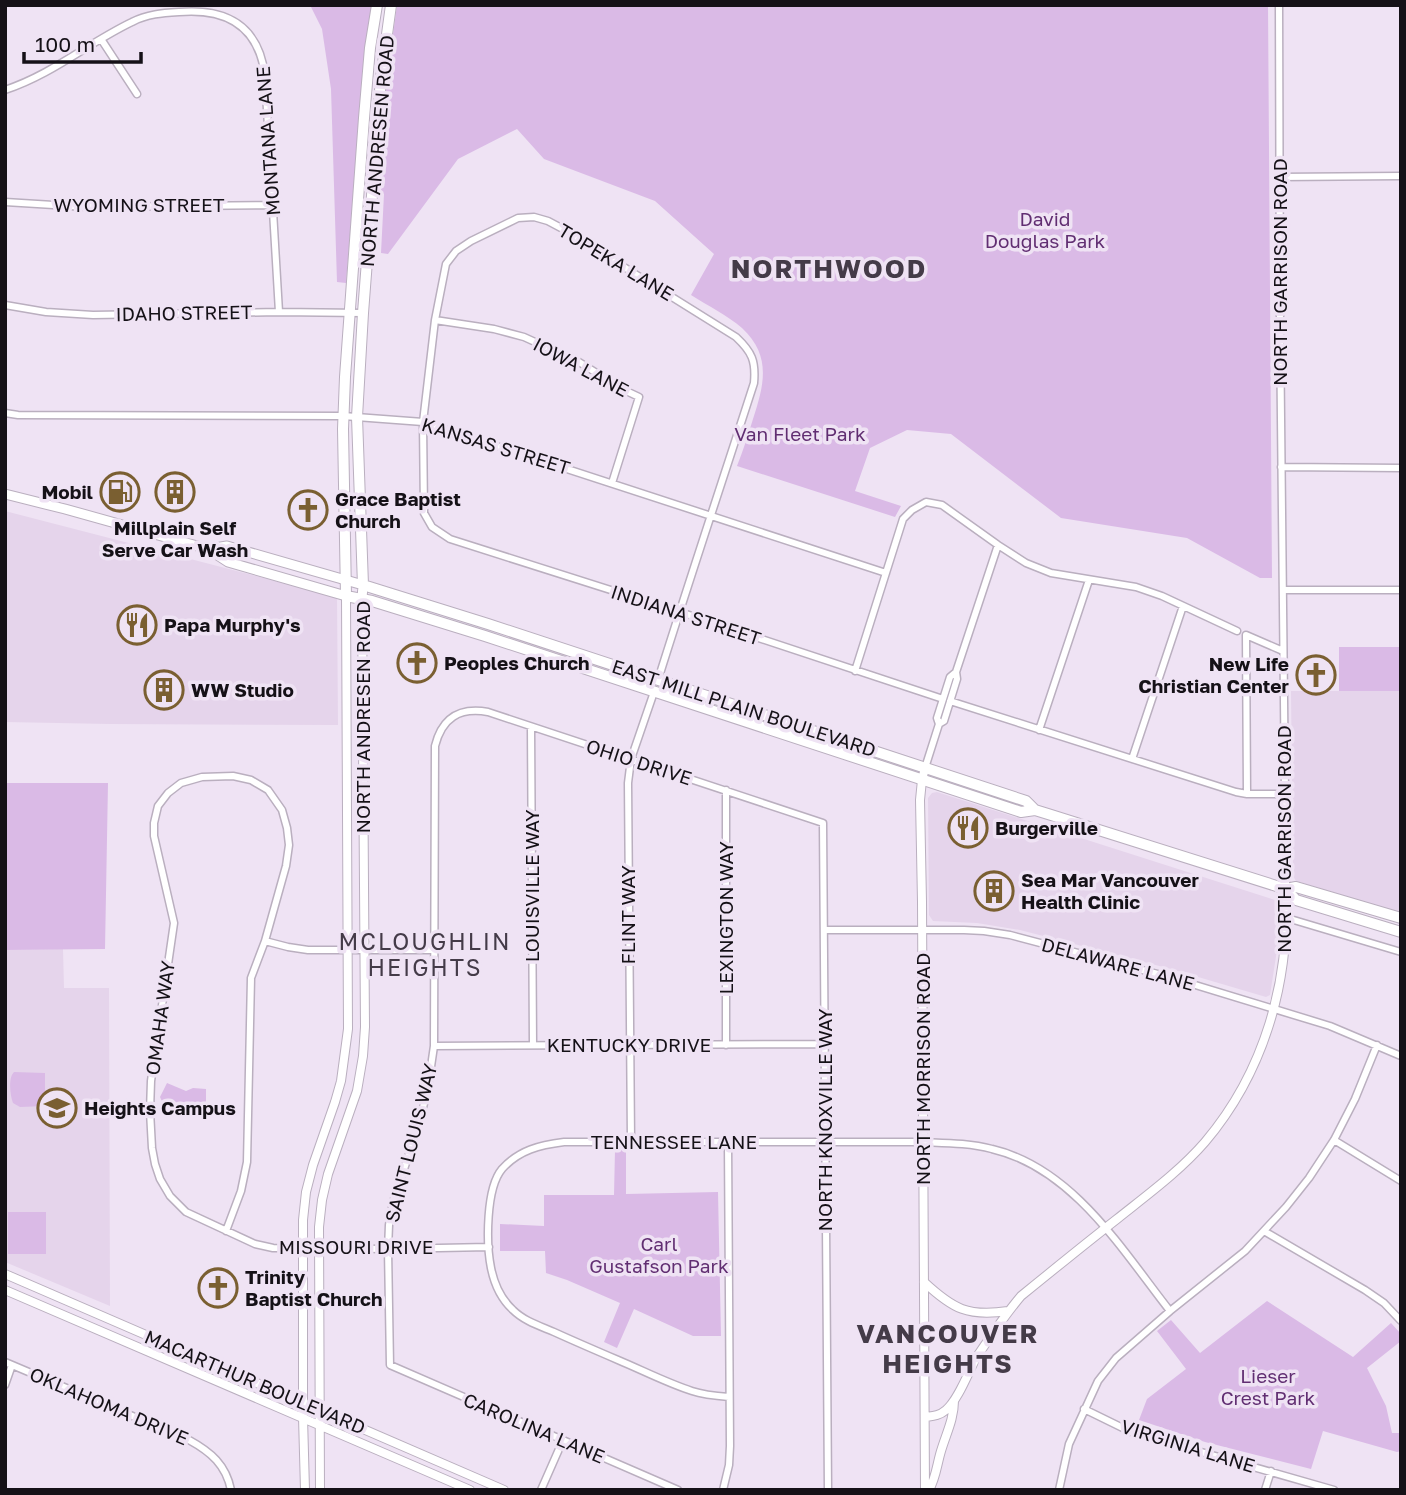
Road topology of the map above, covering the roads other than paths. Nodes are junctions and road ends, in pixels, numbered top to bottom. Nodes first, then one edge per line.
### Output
1 (377, 5) edge
2 (391, 5) edge
3 (1279, 5) edge
4 (101, 39) junction
5 (5, 90) edge
6 (137, 94) dead end
7 (1401, 176) edge
8 (1279, 177) junction
9 (5, 202) edge
10 (273, 205) junction
11 (5, 305) edge
12 (279, 312) junction
13 (349, 313) junction
14 (363, 313) junction
15 (435, 320) junction
16 (5, 413) edge
17 (344, 416) junction
18 (357, 417) junction
19 (424, 422) junction
20 (1281, 467) junction
21 (1401, 468) edge
22 (612, 482) junction
23 (5, 494) edge
24 (711, 515) junction
25 (432, 527) joint
26 (998, 545) junction
27 (208, 549) junction
28 (886, 573) junction
29 (346, 580) junction
30 (1088, 580) junction
31 (363, 585) junction
32 (1283, 590) junction
33 (1401, 590) edge
34 (346, 596) junction
35 (362, 599) junction
36 (1183, 606) junction
37 (680, 612) junction
38 (1237, 631) dead end
39 (1283, 651) junction
40 (856, 671) junction
41 (658, 680) junction
42 (654, 692) junction
43 (947, 700) junction
44 (453, 716) joint
45 (531, 727) junction
46 (1039, 730) junction
47 (631, 759) junction
48 (1132, 759) junction
49 (925, 768) junction
50 (922, 780) junction
51 (726, 790) junction
52 (1247, 794) junction
53 (1285, 794) junction
54 (1035, 810) junction
55 (823, 823) joint
56 (1286, 889) junction
57 (1287, 918) junction
58 (1401, 918) edge
59 (824, 930) junction
60 (922, 930) junction
61 (1401, 932) edge
62 (265, 941) junction
63 (348, 950) junction
64 (364, 950) junction
65 (434, 950) junction
66 (1401, 952) edge
67 (1274, 1009) junction
68 (824, 1044) junction
69 (533, 1045) junction
70 (629, 1045) junction
71 (726, 1045) junction
72 (1377, 1045) junction
73 (434, 1046) junction
74 (1401, 1056) edge
75 (1334, 1140) junction
76 (631, 1142) junction
77 (728, 1143) junction
78 (825, 1143) junction
79 (923, 1143) junction
80 (1401, 1181) edge
81 (1105, 1228) junction
82 (226, 1231) junction
83 (1264, 1231) junction
84 (489, 1247) junction
85 (302, 1249) junction
86 (318, 1249) junction
87 (388, 1249) junction
88 (5, 1274) edge
89 (924, 1282) junction
90 (5, 1290) edge
91 (1008, 1311) junction
92 (1170, 1311) junction
93 (1401, 1321) edge
94 (9, 1363) edge
95 (390, 1365) joint
96 (5, 1385) edge
97 (729, 1397) junction
98 (954, 1401) junction
99 (303, 1402) junction
100 (319, 1409) junction
101 (1084, 1409) junction
102 (303, 1417) junction
103 (925, 1417) junction
104 (319, 1424) junction
105 (563, 1440) junction
106 (1271, 1471) junction
107 (232, 1490) edge
108 (305, 1490) edge
109 (320, 1490) edge
110 (470, 1490) edge
111 (503, 1490) edge
112 (541, 1490) edge
113 (678, 1490) edge
114 (723, 1490) edge
115 (828, 1490) edge
116 (927, 1490) edge
117 (1059, 1490) edge
118 (1265, 1490) edge
119 (1334, 1490) edge

1 - 13 main road, NORTH ANDRESEN ROAD
2 - 14 main road, NORTH ANDRESEN ROAD
3 - 8 street, NORTH GARRISON ROAD
4 - 5 street, MONTANA LANE
4 - 6 street
4 - 10 street, MONTANA LANE
7 - 8 street
8 - 20 street, NORTH GARRISON ROAD
9 - 10 street, WYOMING STREET
10 - 12 street, MONTANA LANE
11 - 12 street, IDAHO STREET
12 - 13 street, IDAHO STREET
13 - 14 street, IDAHO STREET
13 - 17 main road, NORTH ANDRESEN ROAD
14 - 18 main road, NORTH ANDRESEN ROAD
15 - 19 street, TOPEKA LANE
15 - 22 street, IOWA LANE
15 - 24 street, TOPEKA LANE
16 - 17 street, KANSAS STREET
17 - 18 street, KANSAS STREET
17 - 29 main road, NORTH ANDRESEN ROAD
18 - 19 street, KANSAS STREET
18 - 31 main road, NORTH ANDRESEN ROAD
19 - 22 street, KANSAS STREET
19 - 25 street, TOPEKA LANE
20 - 21 street
20 - 32 street, NORTH GARRISON ROAD
22 - 24 street, KANSAS STREET
23 - 27 main road, EAST MILL PLAIN BOULEVARD
24 - 28 street, KANSAS STREET
24 - 37 street
25 - 37 street, INDIANA STREET
26 - 28 street
26 - 30 street
26 - 43 street, NORTH MORRISON ROAD
27 - 29 main road, EAST MILL PLAIN BOULEVARD
27 - 34 main road, EAST MILL PLAIN BOULEVARD
28 - 40 street
29 - 31 main road, EAST MILL PLAIN BOULEVARD
29 - 34 main road, NORTH ANDRESEN ROAD
30 - 36 street
30 - 46 street
31 - 35 main road, NORTH ANDRESEN ROAD
31 - 41 main road, EAST MILL PLAIN BOULEVARD
32 - 33 street
32 - 39 street, NORTH GARRISON ROAD
34 - 35 main road, EAST MILL PLAIN BOULEVARD
34 - 63 street, NORTH ANDRESEN ROAD
35 - 42 main road, EAST MILL PLAIN BOULEVARD
35 - 64 street, NORTH ANDRESEN ROAD
36 - 38 street
36 - 48 street
37 - 40 street, INDIANA STREET
37 - 41 street
39 - 52 street
39 - 53 street, NORTH GARRISON ROAD
40 - 43 street, INDIANA STREET
41 - 49 main road, EAST MILL PLAIN BOULEVARD
42 - 47 street, FLINT WAY
42 - 50 main road, EAST MILL PLAIN BOULEVARD
43 - 46 street, INDIANA STREET
43 - 49 street, NORTH MORRISON ROAD
44 - 45 street, OHIO DRIVE
44 - 65 street, SAINT LOUIS WAY
45 - 47 street, OHIO DRIVE
45 - 69 street, LOUISVILLE WAY
46 - 48 street, INDIANA STREET
47 - 51 street, OHIO DRIVE
47 - 70 street, FLINT WAY
48 - 52 street, INDIANA STREET
49 - 50 street, NORTH MORRISON ROAD
49 - 54 main road, EAST MILL PLAIN BOULEVARD
50 - 54 main road, EAST MILL PLAIN BOULEVARD
50 - 60 street, NORTH MORRISON ROAD
51 - 55 street, OHIO DRIVE
51 - 71 street, LEXINGTON WAY
52 - 53 street, INDIANA STREET
53 - 56 street, NORTH GARRISON ROAD
54 - 56 main road, EAST MILL PLAIN BOULEVARD
55 - 59 street, NORTH KNOXVILLE WAY
56 - 57 street, NORTH GARRISON ROAD
56 - 58 main road, EAST MILL PLAIN BOULEVARD
56 - 61 main road, EAST MILL PLAIN BOULEVARD
57 - 66 street
57 - 67 street, NORTH GARRISON ROAD
59 - 60 street, DELAWARE LANE
59 - 68 street, NORTH KNOXVILLE WAY
60 - 67 street, DELAWARE LANE
60 - 79 street, NORTH MORRISON ROAD
62 - 63 street
62 - 82 street
62 - 82 street, OMAHA WAY
63 - 64 street
63 - 85 street, NORTH ANDRESEN ROAD
64 - 65 street
64 - 86 street, NORTH ANDRESEN ROAD
65 - 73 street, SAINT LOUIS WAY
67 - 72 street, DELAWARE LANE
67 - 81 street, NORTH GARRISON ROAD
68 - 71 street, KENTUCKY DRIVE
68 - 78 street, NORTH KNOXVILLE WAY
69 - 70 street, KENTUCKY DRIVE
69 - 73 street, KENTUCKY DRIVE
70 - 71 street, KENTUCKY DRIVE
70 - 76 street, FLINT WAY
72 - 74 street, DELAWARE LANE
72 - 75 street
73 - 87 street, SAINT LOUIS WAY
75 - 80 street
75 - 83 street
76 - 77 street, TENNESSEE LANE
76 - 84 street, TENNESSEE LANE
77 - 78 street, TENNESSEE LANE
77 - 97 street
78 - 79 street, TENNESSEE LANE
78 - 115 street, NORTH KNOXVILLE WAY
79 - 81 street, TENNESSEE LANE
79 - 89 street, NORTH MORRISON ROAD
81 - 91 street, NORTH GARRISON ROAD
81 - 92 street, TENNESSEE LANE
82 - 85 street, MISSOURI DRIVE
83 - 92 street
83 - 93 street
84 - 87 street, MISSOURI DRIVE
84 - 97 street, TENNESSEE LANE
85 - 86 street, MISSOURI DRIVE
85 - 99 street, NORTH ANDRESEN ROAD
86 - 87 street, MISSOURI DRIVE
86 - 100 street, NORTH ANDRESEN ROAD
87 - 95 street, SAINT LOUIS WAY
88 - 99 street, MACARTHUR BOULEVARD
89 - 91 street
89 - 103 street, NORTH MORRISON ROAD
90 - 102 street, MACARTHUR BOULEVARD
91 - 98 street, NORTH GARRISON ROAD
92 - 101 street
94 - 96 street
94 - 107 street, OKLAHOMA DRIVE
95 - 105 street, CAROLINA LANE
97 - 114 street
98 - 103 street
98 - 116 street, NORTH GARRISON ROAD
99 - 100 street, MACARTHUR BOULEVARD
99 - 102 street, NORTH ANDRESEN ROAD
100 - 104 street, NORTH ANDRESEN ROAD
100 - 111 street, MACARTHUR BOULEVARD
101 - 106 street, VIRGINIA LANE
101 - 117 street
102 - 104 street, MACARTHUR BOULEVARD
102 - 108 street, NORTH ANDRESEN ROAD
103 - 116 street, NORTH MORRISON ROAD
104 - 109 street, NORTH ANDRESEN ROAD
104 - 110 street, MACARTHUR BOULEVARD
105 - 112 street
105 - 113 street, CAROLINA LANE
106 - 118 street
106 - 119 street, VIRGINIA LANE

